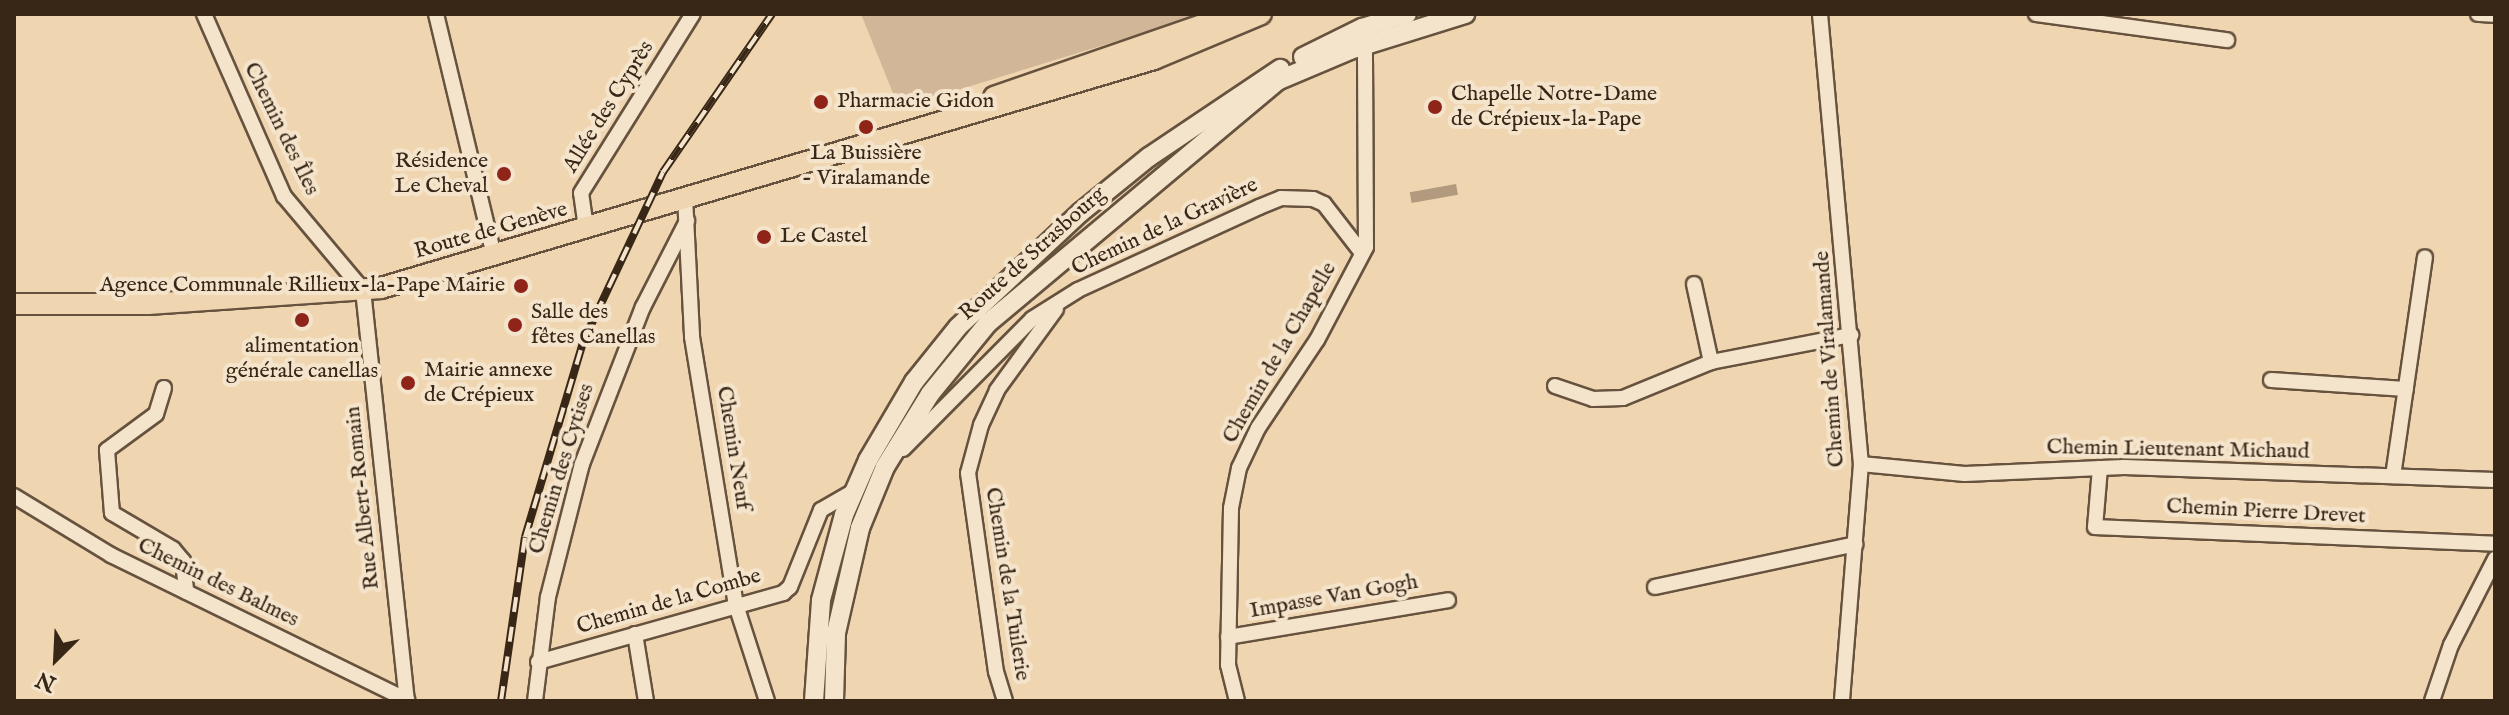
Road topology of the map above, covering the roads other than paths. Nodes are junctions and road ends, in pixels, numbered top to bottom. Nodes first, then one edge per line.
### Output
1 (204, 14) edge
2 (436, 14) edge
3 (693, 14) edge
4 (1248, 14) edge
5 (1261, 14) edge
6 (1407, 14) edge
7 (1465, 14) edge
8 (1820, 14) edge
9 (2036, 14) edge
10 (2478, 14) edge
11 (2495, 15) edge
12 (1365, 36) junction
13 (2227, 40) dead end
14 (965, 111) junction
15 (687, 207) junction
16 (586, 228) junction
17 (1362, 253) junction
18 (494, 255) junction
19 (2425, 257) dead end
20 (1694, 284) dead end
21 (363, 290) junction
22 (14, 304) edge
23 (1058, 306) junction
24 (1851, 335) junction
25 (1711, 362) junction
26 (2271, 380) dead end
27 (1555, 386) dead end
28 (164, 388) dead end
29 (2406, 389) junction
30 (1861, 464) junction
31 (885, 467) junction
32 (2100, 468) junction
33 (2393, 476) junction
34 (2495, 480) edge
35 (851, 493) junction
36 (14, 496) edge
37 (1855, 544) junction
38 (2495, 544) edge
39 (2495, 559) edge
40 (1655, 587) dead end
41 (186, 592) junction
42 (1448, 600) dead end
43 (736, 605) junction
44 (635, 634) junction
45 (1228, 637) junction
46 (538, 662) junction
47 (407, 700) edge
48 (535, 701) edge
49 (646, 701) edge
50 (767, 701) edge
51 (814, 701) edge
52 (834, 701) edge
53 (1005, 701) edge
54 (1237, 701) edge
55 (1842, 701) edge
56 (2432, 701) edge

1 - 21 street, Chemin des Îles
2 - 18 street
3 - 16 street, Allée des Cyprès
4 - 14 main road, Route de Genève
5 - 14 main road, Route de Genève
6 - 12 main road, Route de Strasbourg
7 - 12 main road, Route de Strasbourg
8 - 24 street, Chemin de Viralamande
9 - 13 street
10 - 11 street
12 - 17 street, Chemin de la Chapelle
12 - 31 main road, Route de Strasbourg
12 - 35 main road, Route de Strasbourg
14 - 15 main road, Route de Genève
15 - 16 main road, Route de Genève
15 - 43 street, Chemin Neuf
15 - 46 street, Chemin des Cytises
16 - 18 main road, Route de Genève
17 - 23 street, Chemin de la Gravière
17 - 45 street, Chemin de la Chapelle
18 - 21 main road, Route de Genève
19 - 29 street
20 - 25 street
21 - 22 main road, Route de Genève
21 - 47 street, Rue Albert-Romain
23 - 31 street, Chemin de la Gravière
23 - 53 street, Chemin de la Tuilerie
24 - 25 street
24 - 30 street, Chemin de Viralamande
25 - 27 street
26 - 29 street
28 - 41 street
29 - 33 street
30 - 32 street, Chemin Lieutenant Michaud
30 - 37 street, Chemin de Viralamande
31 - 52 main road, Route de Strasbourg
32 - 33 street, Chemin Lieutenant Michaud
32 - 38 street, Chemin Pierre Drevet
33 - 34 street, Chemin Lieutenant Michaud
35 - 43 street, Chemin de la Combe
35 - 51 main road, Route de Strasbourg
36 - 41 street, Chemin des Balmes
37 - 40 street
37 - 55 street, Chemin de Viralamande
39 - 56 street
41 - 47 street, Chemin des Balmes
42 - 45 street, Impasse Van Gogh
43 - 44 street, Chemin de la Combe
43 - 50 street, Chemin Neuf
44 - 46 street, Chemin de la Combe
44 - 49 street
45 - 54 street, Chemin de la Chapelle
46 - 48 street, Chemin des Cytises

